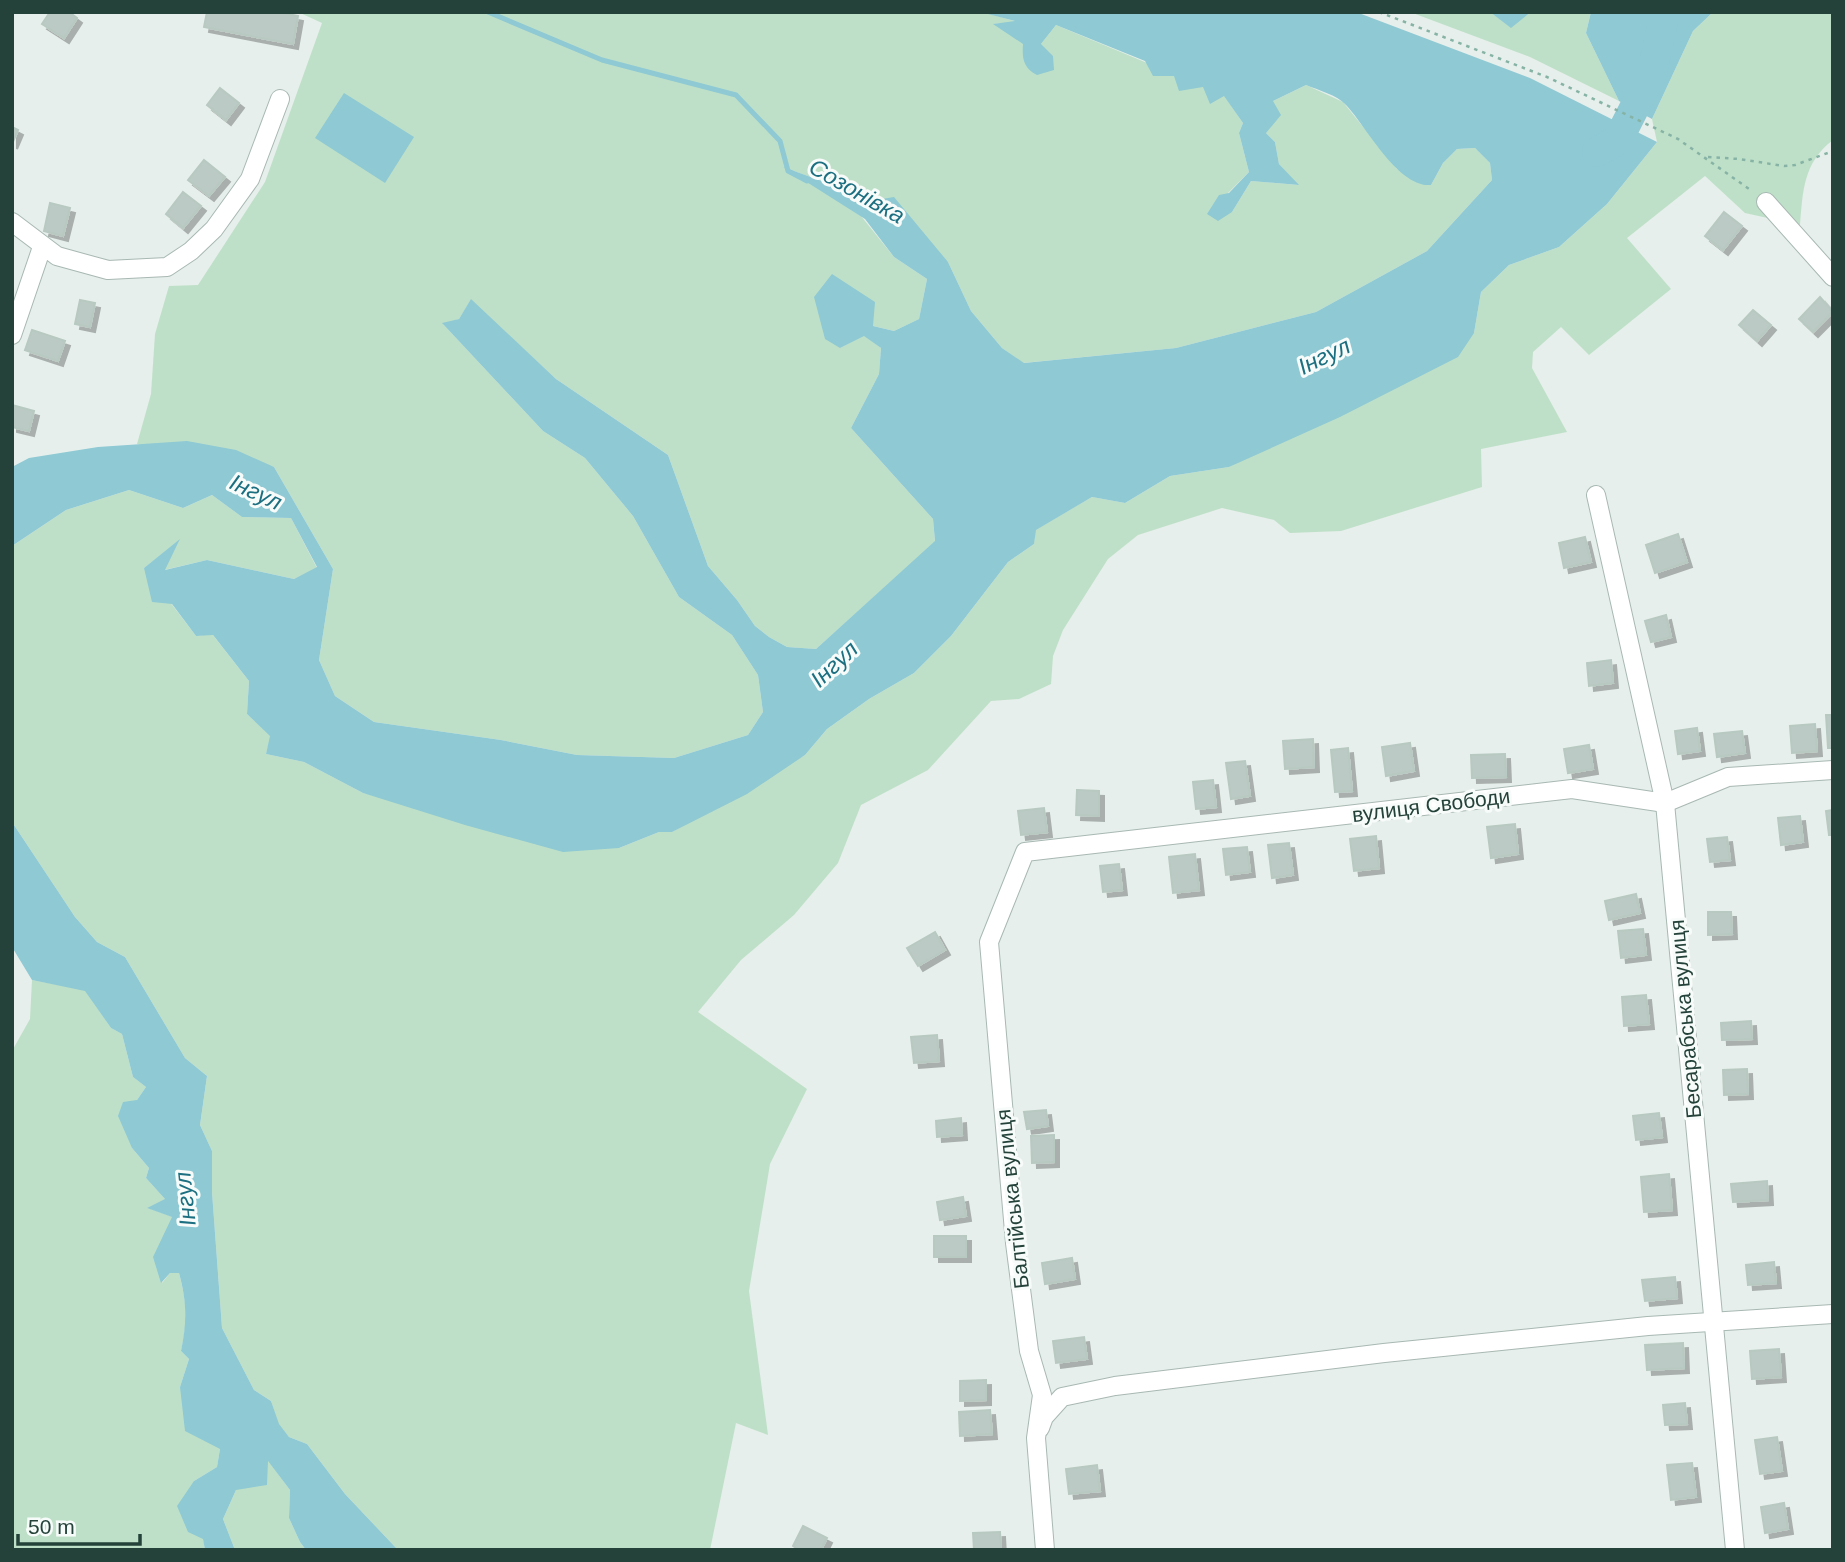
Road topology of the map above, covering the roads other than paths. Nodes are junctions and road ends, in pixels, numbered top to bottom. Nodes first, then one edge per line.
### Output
1 (280, 99) dead end
2 (1766, 202) road end
3 (12, 222) edge
4 (42, 247) junction
5 (1833, 277) edge
6 (12, 335) edge
7 (1596, 495) dead end
8 (1833, 770) edge
9 (1665, 803) junction
10 (1024, 852) joint
11 (1833, 1314) edge
12 (1713, 1324) junction
13 (1036, 1438) junction
14 (1045, 1550) edge
15 (1735, 1550) edge

1 - 4 street
2 - 5 street
3 - 4 street
4 - 6 street
7 - 9 street, Бесарабська вулиця
8 - 9 street
9 - 10 street, вулиця Свободи
9 - 12 street, Бесарабська вулиця
10 - 13 street, Балтійська вулиця
11 - 12 street
12 - 13 street
12 - 15 street, Бесарабська вулиця
13 - 14 street, Балтійська вулиця

